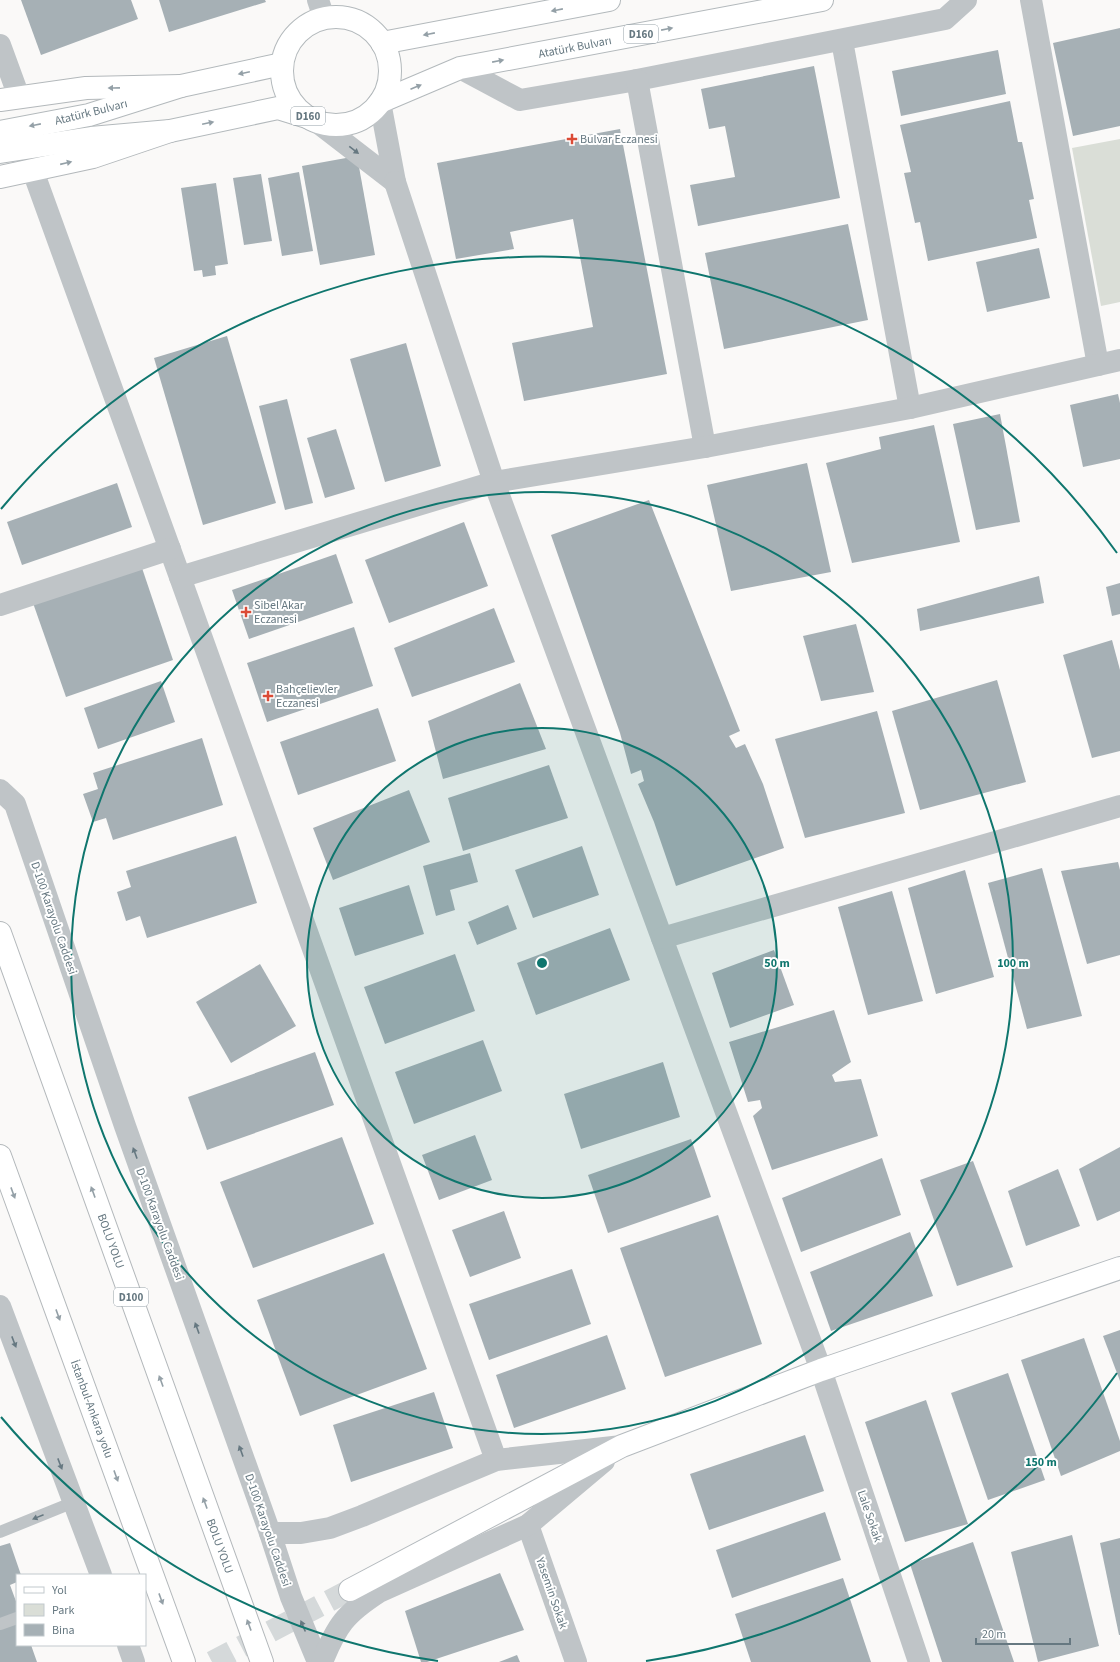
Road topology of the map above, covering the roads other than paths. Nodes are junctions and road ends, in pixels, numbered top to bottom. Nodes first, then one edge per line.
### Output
1 (609, 0) edge
2 (822, 0) edge
3 (966, 0) edge
4 (1031, 0) edge
5 (321, 9) edge
6 (842, 41) junction
7 (382, 44) junction
8 (0, 45) edge
9 (282, 64) junction
10 (460, 68) junction
11 (637, 80) junction
12 (181, 86) junction
13 (10, 98) edge
14 (380, 102) junction
15 (312, 118) junction
16 (170, 131) junction
17 (0, 132) edge
18 (0, 152) edge
19 (33, 171) junction
20 (0, 177) edge
21 (394, 182) junction
22 (1120, 360) edge
23 (1098, 365) junction
24 (910, 408) junction
25 (705, 447) junction
26 (494, 482) junction
27 (170, 548) junction
28 (180, 577) junction
29 (0, 605) edge
30 (0, 790) edge
31 (1120, 806) edge
32 (0, 932) edge
33 (662, 938) junction
34 (0, 1156) edge
35 (1120, 1268) edge
36 (0, 1306) edge
37 (821, 1370) junction
38 (622, 1446) junction
39 (496, 1460) junction
40 (74, 1502) junction
41 (528, 1525) junction
42 (0, 1532) edge
43 (270, 1533) junction
44 (101, 1574) edge
45 (350, 1590) tunnel mouth
46 (16, 1618) edge
47 (0, 1624) edge
48 (128, 1646) edge
49 (134, 1662) edge
50 (184, 1662) edge
51 (262, 1662) edge
52 (318, 1662) edge
53 (322, 1662) edge
54 (576, 1662) edge
55 (919, 1662) edge

1 -> 7 main road
10 -> 2 main road, Atatürk Bulvarı / D160
3 - 6 street
4 - 23 street
5 - 7 main road, D160
5 - 9 main road, D160
6 - 11 street
6 - 24 street
7 - 14 main road, D160
8 - 13 street
9 -> 12 main road
9 - 15 main road, D160
10 - 11 street
14 -> 10 main road, Atatürk Bulvarı / D160
11 - 25 street
12 -> 13 main road
12 -> 17 main road, Atatürk Bulvarı
14 - 15 main road, D160
14 - 21 street, Lale Sokak
16 -> 15 main road, D160
15 -> 21 street
16 - 18 main road, D160
19 -> 16 main road
19 - 20 main road
19 - 27 street
21 - 26 street, Lale Sokak
22 - 23 street
23 - 24 street
24 - 25 street
25 - 26 street
26 - 28 street
26 - 33 street, Lale Sokak
27 - 28 street
27 - 29 street
28 - 39 street
43 -> 30 street, D-100 Karayolu Caddesi
31 - 33 street
51 -> 32 main road, BOLU YOLU / D100
33 - 37 street, Lale Sokak
34 -> 50 main road, İstanbul-Ankara yolu
35 - 37 main road
36 -> 40 street
37 - 38 main road
37 - 55 street, Lale Sokak
38 - 39 street
38 - 41 street
38 - 45 main road
39 - 43 street
40 -> 42 lane
40 - 44 street
41 - 53 street
41 - 54 street, Yasemin Sokak
52 -> 43 street, D-100 Karayolu Caddesi
46 - 47 lane
48 - 49 street

